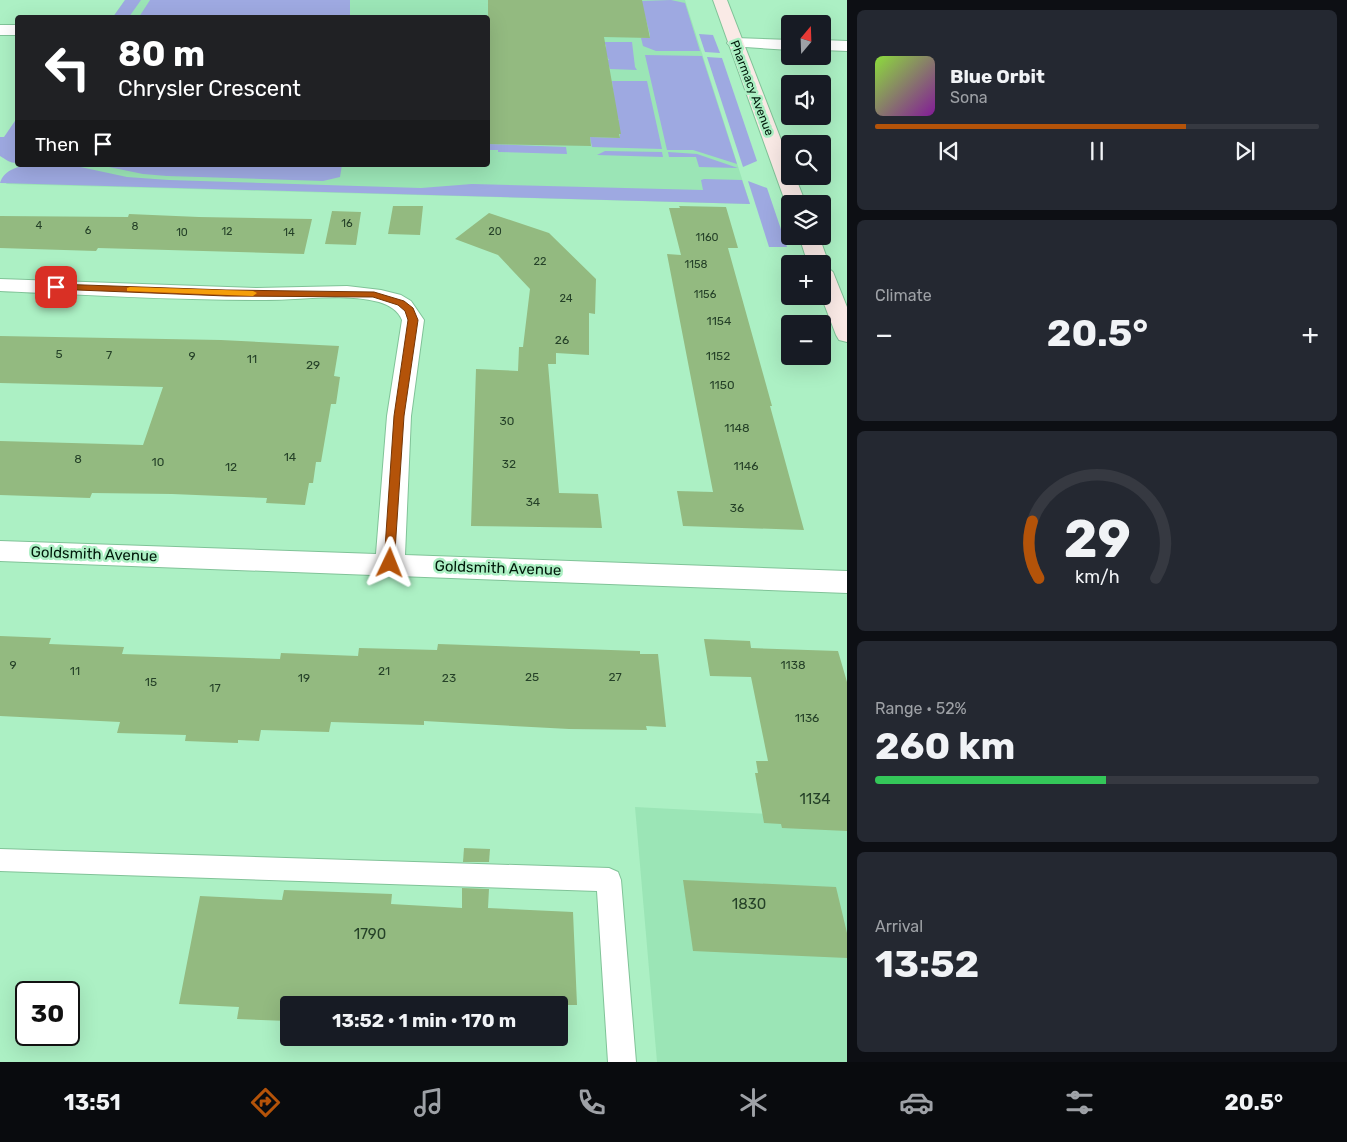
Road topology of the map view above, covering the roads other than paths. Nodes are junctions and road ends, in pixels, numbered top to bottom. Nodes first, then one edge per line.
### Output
1 (720, 0) edge
2 (0, 30) edge
3 (15, 30) edge
4 (735, 43) junction
5 (781, 44) edge
6 (831, 45) edge
7 (847, 46) edge
8 (793, 195) edge
9 (0, 285) edge
10 (831, 295) edge
11 (847, 335) edge
12 (0, 551) edge
13 (390, 563) junction
14 (847, 582) edge
15 (0, 860) edge
16 (622, 1062) edge

1 - 4 street, Pharmacy Avenue
2 - 3 street
4 - 5 street
4 - 8 street, Pharmacy Avenue
6 - 7 street
9 - 13 street
10 - 11 street
12 - 13 street, Goldsmith Avenue
13 - 14 street, Goldsmith Avenue
15 - 16 lane

